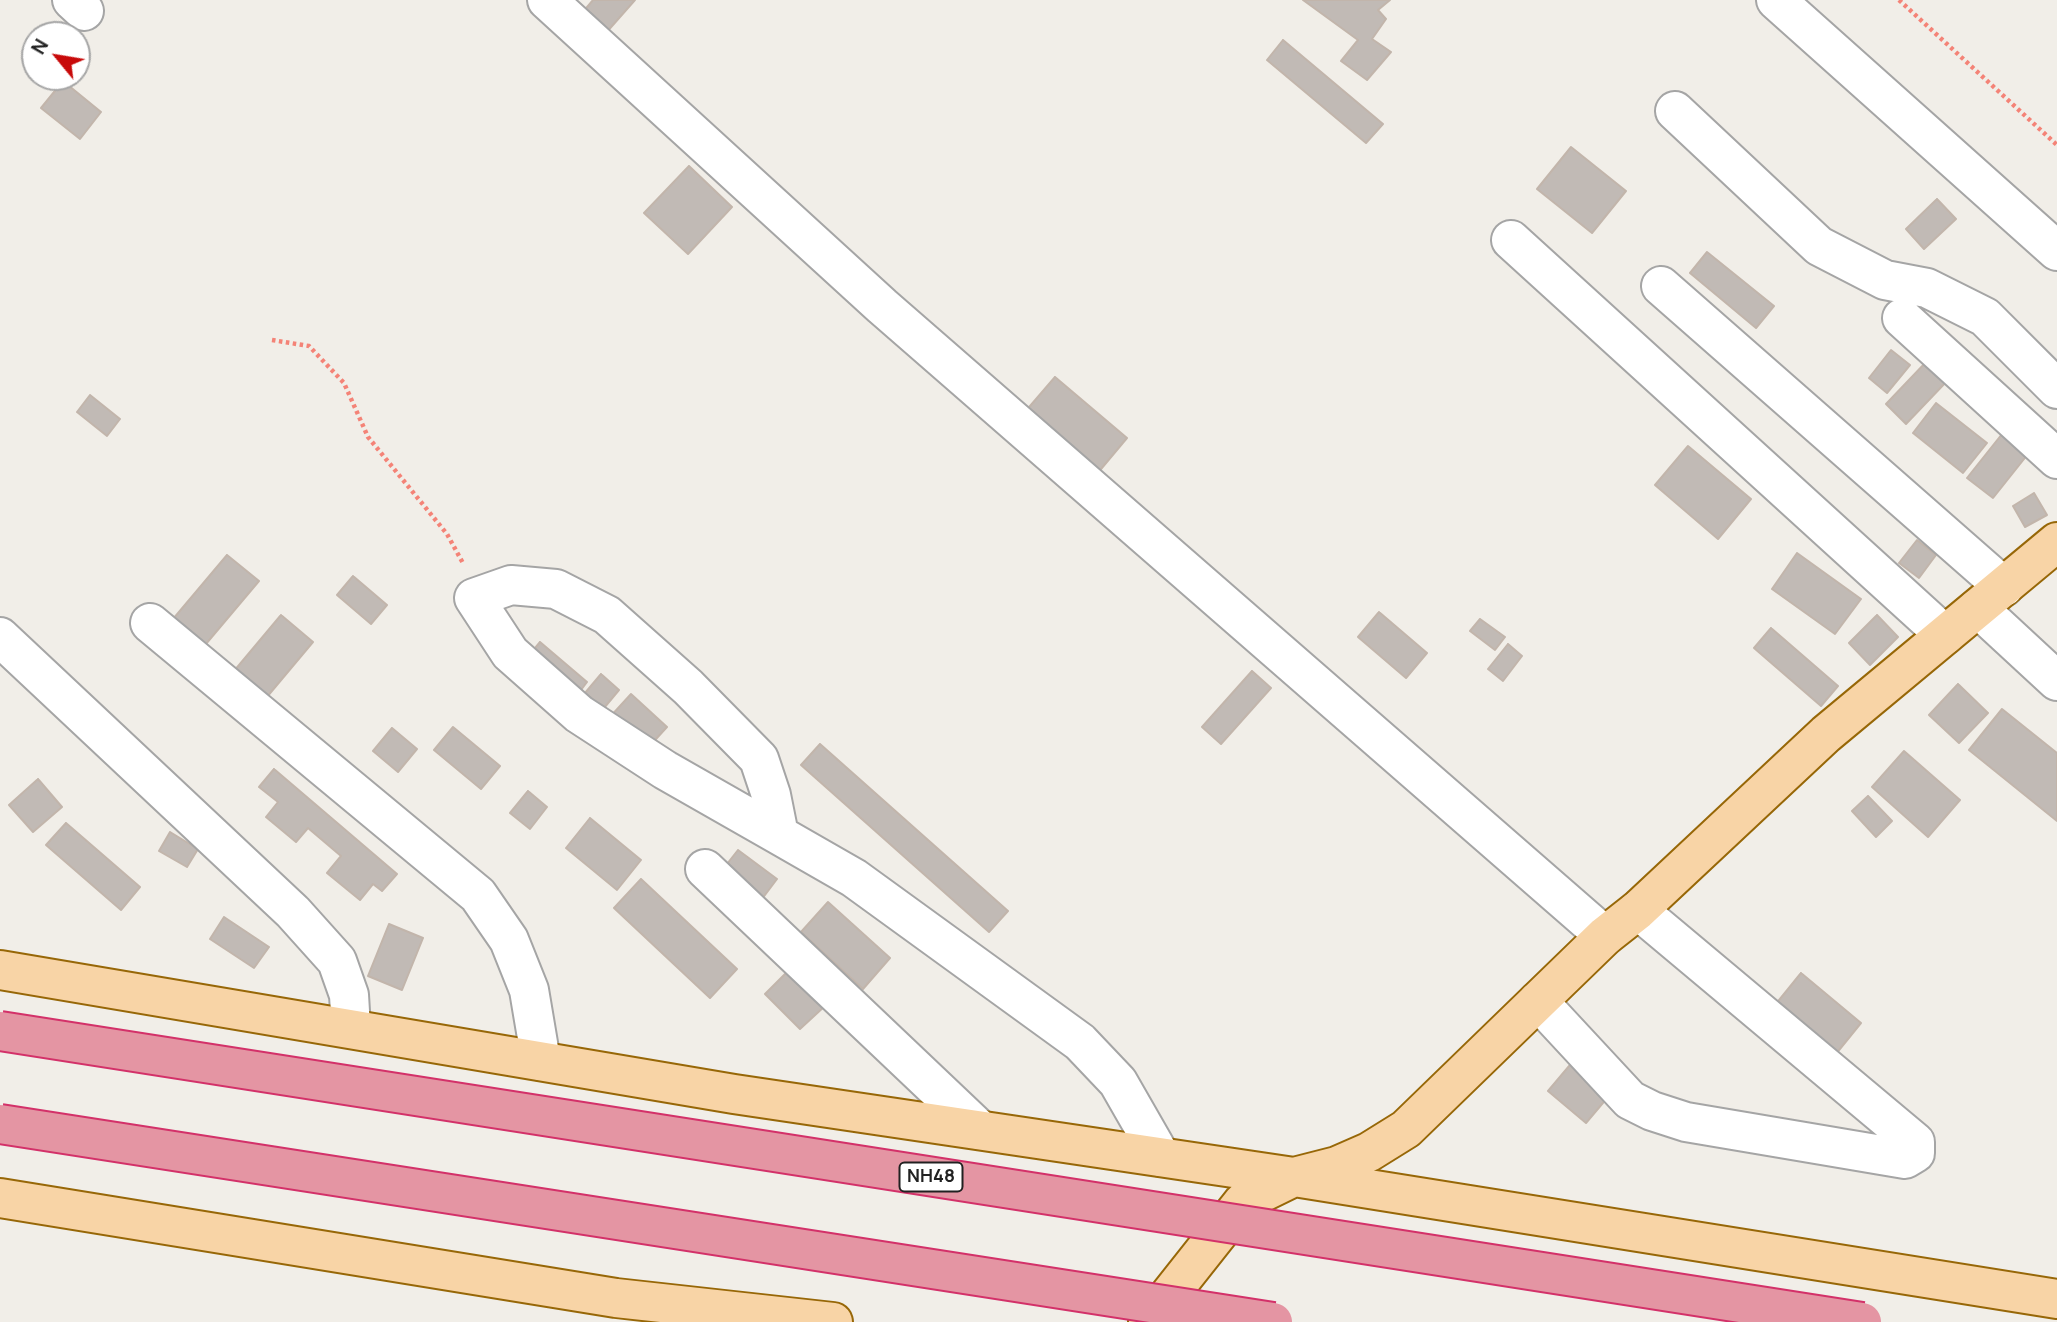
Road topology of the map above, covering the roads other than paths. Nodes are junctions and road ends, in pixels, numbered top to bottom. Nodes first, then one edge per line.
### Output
1 (547, 0) edge
2 (1776, 0) edge
3 (1675, 111) dead end
4 (1511, 240) dead end
5 (2057, 250) edge
6 (1661, 286) dead end
7 (1902, 318) dead end
8 (2057, 389) edge
9 (2057, 459) edge
10 (2057, 542) edge
11 (1991, 597) junction
12 (150, 623) dead end
13 (1945, 635) junction
14 (0, 637) edge
15 (2057, 681) edge
16 (779, 835) junction
17 (705, 869) dead end
18 (1638, 910) junction
19 (1605, 936) junction
20 (0, 970) edge
21 (1538, 1002) junction
22 (351, 1028) junction
23 (0, 1031) edge
24 (541, 1060) junction
25 (0, 1124) edge
26 (980, 1130) junction
27 (1161, 1157) junction
28 (1294, 1177) junction
29 (0, 1198) edge
30 (2057, 1299) edge
31 (833, 1322) edge
32 (1148, 1322) edge
33 (1273, 1322) edge
34 (1862, 1322) edge

1 - 19 street
2 - 5 street
3 - 8 street
4 - 13 street
6 - 11 street
7 - 9 street
10 - 11 main road
11 - 13 main road
11 - 15 street
12 - 24 street
13 - 18 main road
14 - 22 street
16 - 16 street
16 - 27 street
17 - 26 street
18 - 19 main road
18 - 21 street
19 - 21 main road
20 - 22 main road
21 - 28 main road
22 - 24 main road
23 - 34 highway, NH48, bridge
24 - 26 main road
25 - 33 highway, bridge
26 - 27 main road
27 - 28 main road
28 - 30 main road
28 - 32 main road
29 - 31 main road

